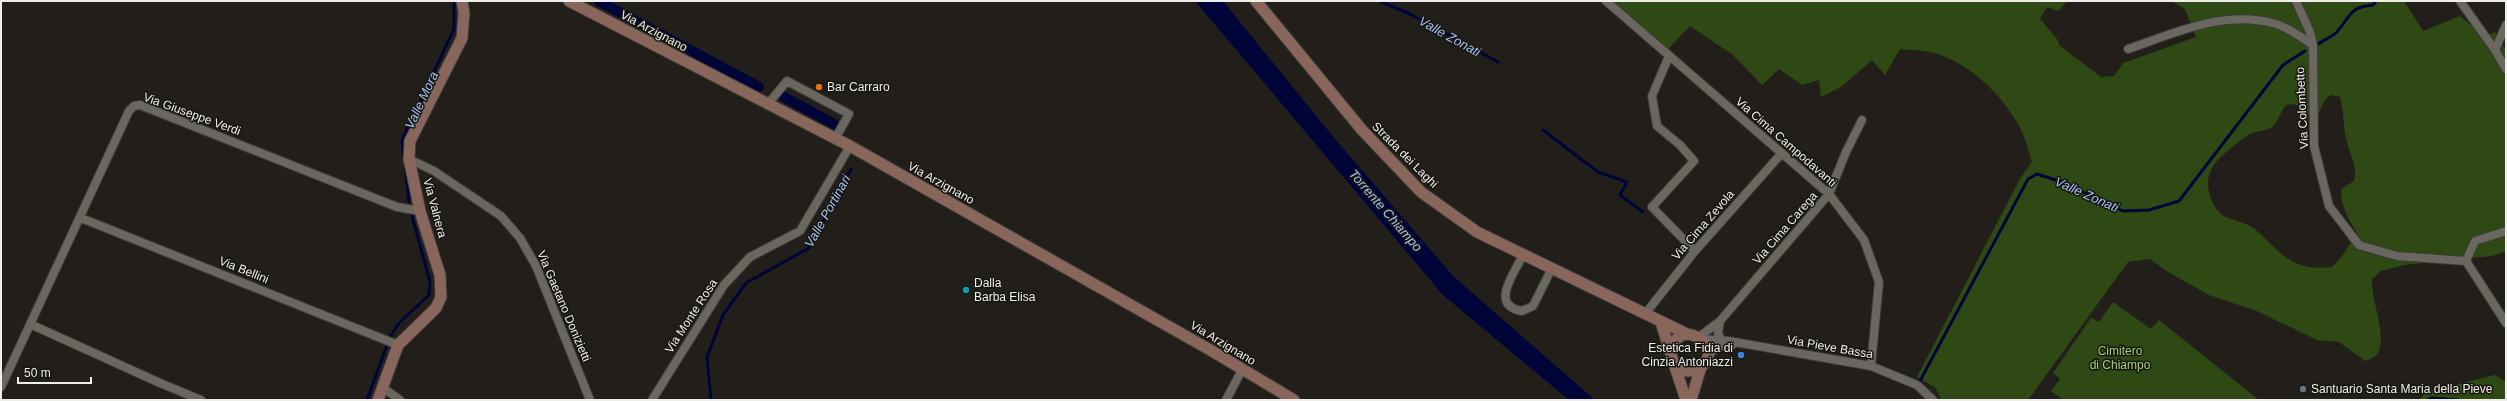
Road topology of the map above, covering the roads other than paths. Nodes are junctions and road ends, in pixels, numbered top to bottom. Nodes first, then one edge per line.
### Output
1 (462, 1) edge
2 (470, 1) edge
3 (569, 1) edge
4 (1256, 1) edge
5 (1606, 1) edge
6 (2296, 1) edge
7 (2460, 1) edge
8 (464, 12) junction
9 (2506, 25) edge
10 (2313, 45) junction
11 (2128, 49) dead end
12 (2495, 50) junction
13 (1669, 56) junction
14 (2506, 69) edge
15 (767, 105) junction
16 (1862, 120) dead end
17 (835, 139) junction
18 (850, 146) junction
19 (1782, 153) junction
20 (409, 159) junction
21 (1829, 194) junction
22 (420, 211) junction
23 (81, 218) junction
24 (2506, 231) edge
25 (1695, 251) junction
26 (1523, 255) junction
27 (2466, 261) junction
28 (1552, 268) junction
29 (1645, 314) junction
30 (1720, 321) junction
31 (1661, 322) junction
32 (2506, 323) edge
33 (30, 324) junction
34 (1687, 334) junction
35 (1700, 338) junction
36 (1721, 340) junction
37 (1739, 344) junction
38 (398, 345) junction
39 (1708, 354) junction
40 (1672, 359) junction
41 (1871, 366) junction
42 (1701, 367) junction
43 (1242, 370) junction
44 (1, 387) edge
45 (382, 388) junction
46 (1932, 399) edge
47 (201, 400) edge
48 (378, 400) edge
49 (400, 400) edge
50 (590, 400) edge
51 (652, 400) edge
52 (1226, 400) edge
53 (1294, 400) edge
54 (1686, 400) edge
55 (1691, 400) edge

1 - 8 street, Via Valnera
2 - 8 street, Via Valnera
3 - 15 street, Via Arzignano
4 - 26 street, Strada dei Laghi
5 - 13 street, Via Cima Campodavanti
6 - 10 street, Via Colombetto
7 - 12 street
8 - 20 street, Via Valnera
9 - 12 street
10 - 11 street
10 - 27 street, Via Colombetto
12 - 14 street
13 - 19 street, Via Cima Campodavanti
13 - 25 street
15 - 17 street, Via Arzignano
15 - 17 street
16 - 21 street, Via Cima Carega
17 - 18 street, Via Arzignano
18 - 43 street, Via Arzignano
18 - 51 street, Via Monte Rosa
19 - 21 street, Via Cima Campodavanti
19 - 25 street, Via Cima Zevola
20 - 22 street, Via Valnera
20 - 50 street, Via Gaetano Donizietti
21 - 30 street, Via Cima Carega
21 - 41 street, Via Cima Campodavanti
22 - 23 street, Via Giuseppe Verdi
22 - 38 street, Via Valnera
23 - 33 street, Via Giuseppe Verdi
23 - 38 street, Via Bellini
24 - 27 street
25 - 29 street, Via Cima Zevola
26 - 28 street, Strada dei Laghi
26 - 28 street
27 - 32 street
28 - 29 street, Strada dei Laghi
29 - 31 street, Strada dei Laghi
30 - 35 street, Via Cima Carega
30 - 36 street
31 - 34 street, Strada dei Laghi
31 - 40 street
33 - 44 street, Via Giuseppe Verdi
33 - 47 street
34 - 35 street, Via Pieve Bassa
34 - 40 street
35 - 36 street, Via Pieve Bassa
35 - 39 street
36 - 37 street, Via Pieve Bassa
37 - 39 street, Via Pieve Bassa
37 - 41 street, Via Pieve Bassa
38 - 45 street, Via Valnera
39 - 42 street
40 - 42 street
40 - 54 street
41 - 46 street, Via Pieve Bassa
42 - 55 street
43 - 52 street
43 - 53 street, Via Arzignano
45 - 48 street, Via Valnera
45 - 49 street

